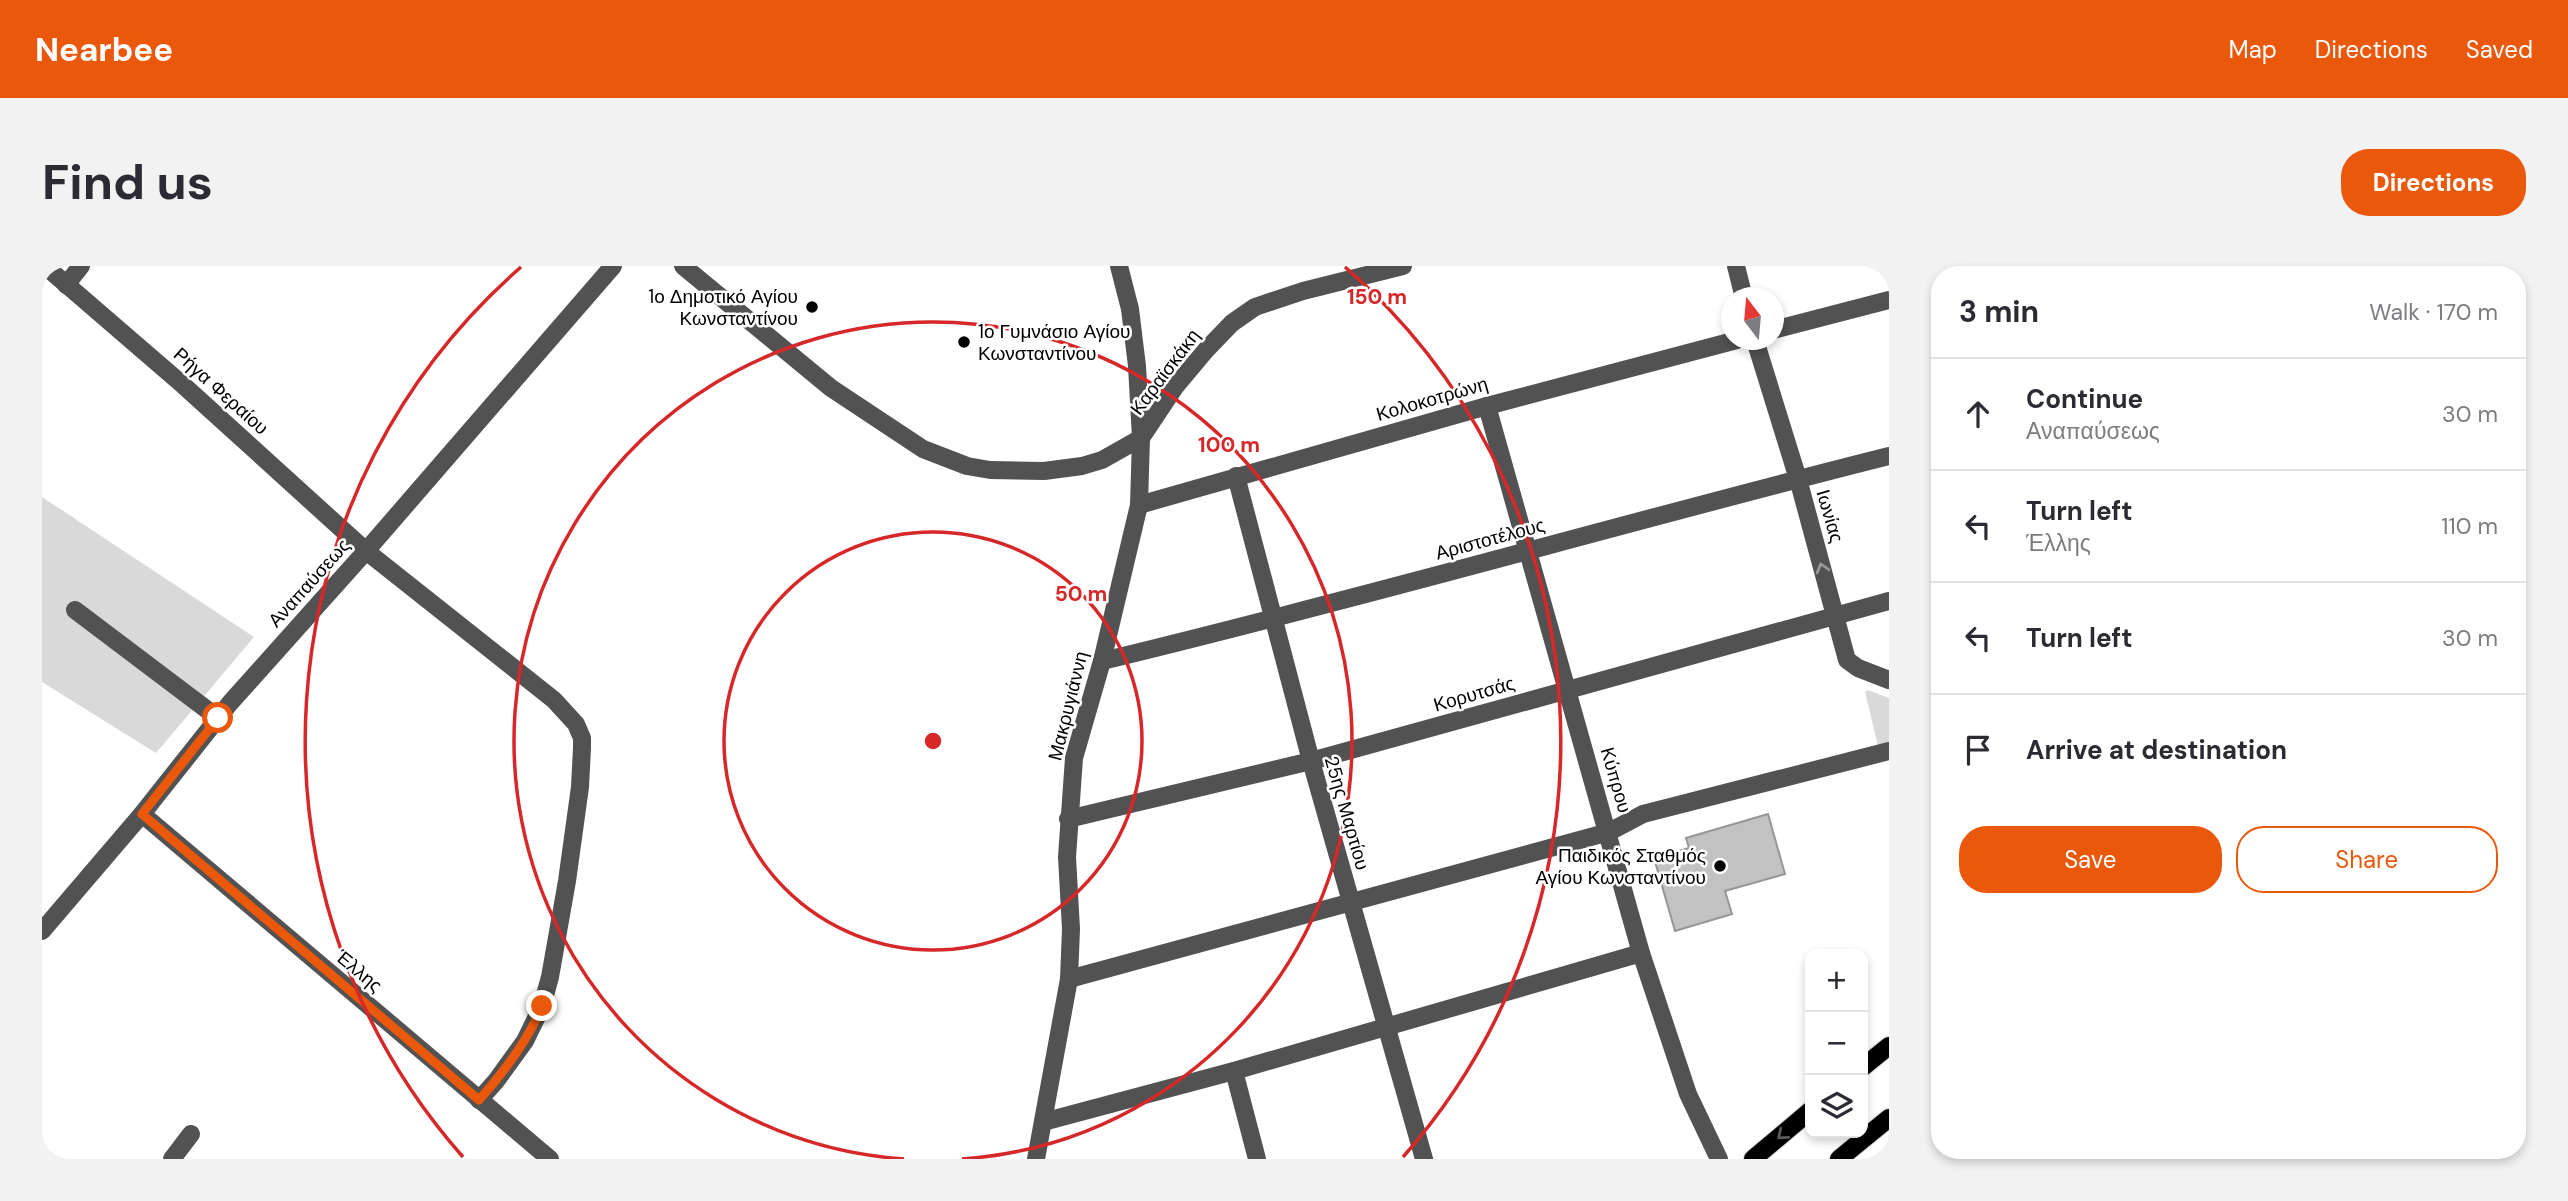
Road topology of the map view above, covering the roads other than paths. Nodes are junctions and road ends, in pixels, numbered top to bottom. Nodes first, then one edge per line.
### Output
1 (45, 266) edge
2 (81, 266) edge
3 (612, 266) edge
4 (683, 266) edge
5 (1119, 266) edge
6 (1403, 266) edge
7 (1736, 266) edge
8 (66, 285) junction
9 (1741, 287) edge
10 (1889, 300) edge
11 (1784, 327) edge
12 (1721, 344) edge
13 (1758, 350) edge
14 (1487, 406) junction
15 (1141, 438) junction
16 (1889, 456) edge
17 (1236, 476) junction
18 (1798, 479) junction
19 (1139, 505) junction
20 (1529, 550) junction
21 (366, 551) junction
22 (1889, 601) edge
23 (75, 610) dead end
24 (1835, 615) junction
25 (1273, 620) junction
26 (1102, 661) junction
27 (1889, 680) edge
28 (1569, 689) junction
29 (218, 718) junction
30 (1889, 751) edge
31 (1311, 761) junction
32 (142, 814) junction
33 (1068, 820) junction
34 (1609, 832) junction
35 (1350, 903) junction
36 (42, 931) edge
37 (1642, 953) junction
38 (1069, 979) junction
39 (1386, 1027) junction
40 (1889, 1045) edge
41 (1868, 1064) edge
42 (1234, 1071) junction
43 (479, 1100) junction
44 (1805, 1115) edge
45 (1889, 1118) edge
46 (1043, 1122) junction
47 (191, 1134) dead end
48 (172, 1159) edge
49 (550, 1159) edge
50 (1036, 1159) edge
51 (1257, 1159) edge
52 (1424, 1159) edge
53 (1719, 1159) edge
54 (1753, 1159) edge
55 (1839, 1159) edge

1 - 8 street, Ρήγα Φεραίου
2 - 8 street
3 - 21 street, Αναπαύσεως
4 - 15 street, Καραϊσκάκη
5 - 15 street, Μακρυγιάννη
6 - 15 street, Καραϊσκάκη
7 - 9 street
8 - 21 street, Ρήγα Φεραίου
10 - 11 street
12 - 14 street, Κολοκοτρώνη
13 - 18 street, Ιωνίας
14 - 17 street, Κολοκοτρώνη
14 - 20 street, Κύπρου
15 - 19 street, Μακρυγιάννη
16 - 18 street, Αριστοτέλους
17 - 19 street, Κολοκοτρώνη
17 - 25 street, 25ης Μαρτίου
18 - 20 street, Αριστοτέλους
24 -> 18 street, Ιωνίας
19 - 26 street, Μακρυγιάννη
20 - 25 street, Αριστοτέλους
20 - 28 street, Κύπρου
21 - 29 street, Αναπαύσεως
21 - 43 street, Ρήγα Φεραίου
22 - 24 street, Κορυτσάς
23 - 29 street
24 - 27 street, Ιωνίας
24 - 28 street, Κορυτσάς
25 - 26 street, Αριστοτέλους
25 - 31 street, 25ης Μαρτίου
26 - 33 street, Μακρυγιάννη
28 - 31 street, Κορυτσάς
28 - 34 street, Κύπρου
29 - 32 street, Αναπαύσεως
30 - 34 street
31 - 33 street, Κορυτσάς
31 - 35 street, 25ης Μαρτίου
32 - 36 street, Αναπαύσεως
32 - 43 street, Έλλης
33 - 38 street, Μακρυγιάννη
34 - 35 street
34 - 37 street, Κύπρου
35 - 38 street
35 - 39 street, 25ης Μαρτίου
37 - 39 street
37 - 53 street, Κύπρου
38 - 46 street, Μακρυγιάννη
39 - 42 street
39 - 52 street, 25ης Μαρτίου
40 - 41 main road
42 - 46 street
42 - 51 street
43 - 49 street, Έλλης
44 -> 54 main road
45 - 55 main road
46 - 50 street, Μακρυγιάννη
47 - 48 street

